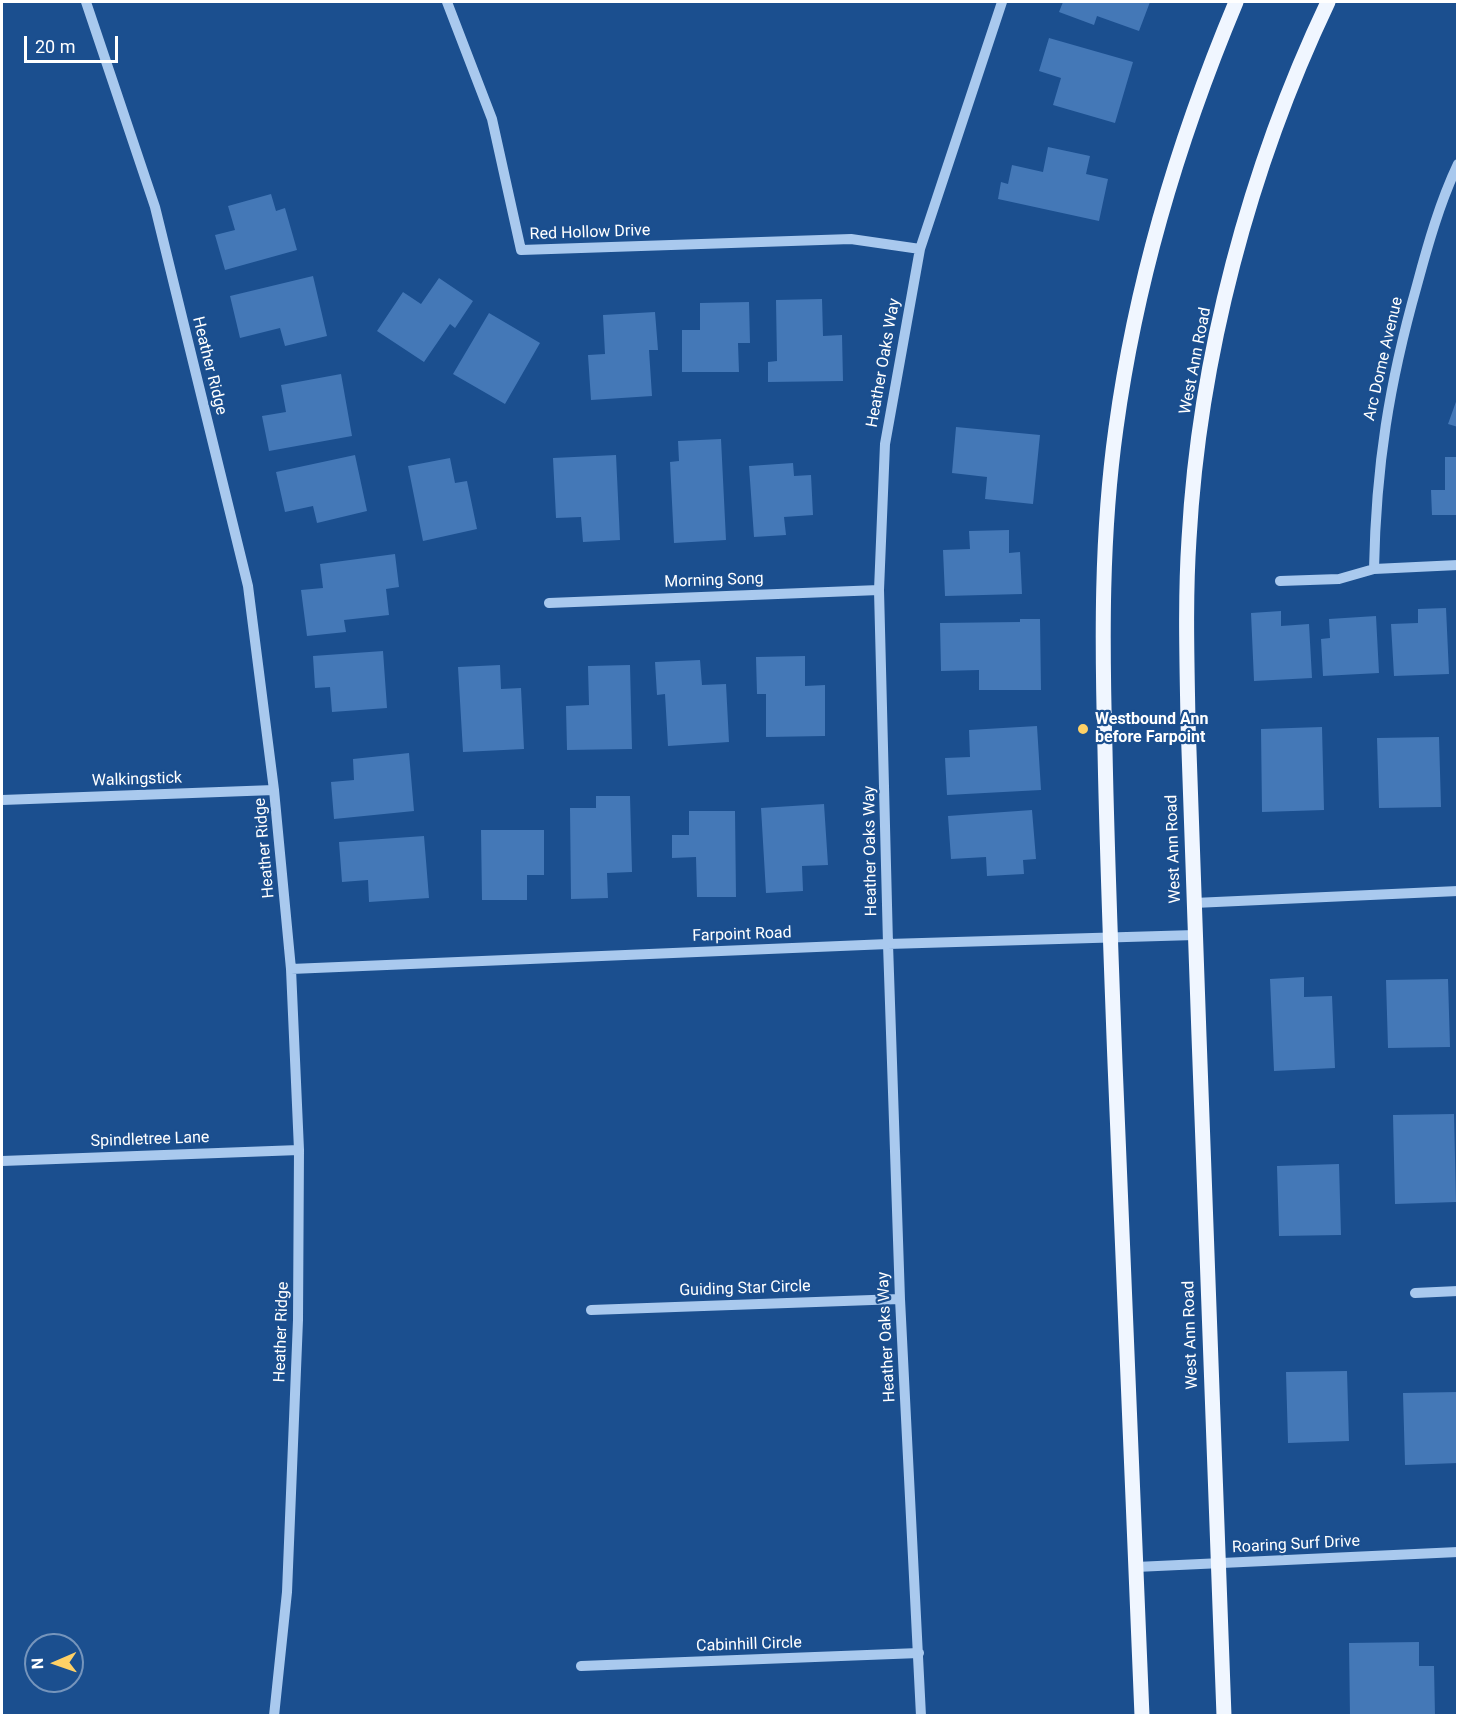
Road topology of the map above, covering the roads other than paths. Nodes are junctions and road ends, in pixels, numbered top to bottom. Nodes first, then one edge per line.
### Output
1 (86, 2) edge
2 (447, 2) edge
3 (1002, 2) edge
4 (1236, 2) edge
5 (1328, 2) edge
6 (1458, 164) edge
7 (920, 249) junction
8 (1458, 565) edge
9 (1374, 568) junction
10 (1280, 581) dead end
11 (879, 590) junction
12 (549, 603) dead end
13 (274, 790) junction
14 (2, 800) edge
15 (1458, 891) edge
16 (1194, 903) junction
17 (1195, 935) junction
18 (1110, 937) junction
19 (888, 944) junction
20 (291, 969) junction
21 (299, 1150) junction
22 (2, 1161) edge
23 (1458, 1291) edge
24 (1415, 1293) dead end
25 (900, 1299) junction
26 (591, 1310) dead end
27 (1458, 1552) edge
28 (1217, 1564) junction
29 (1136, 1566) junction
30 (919, 1653) junction
31 (581, 1666) dead end
32 (274, 1716) edge
33 (921, 1716) edge
34 (1142, 1716) edge
35 (1224, 1716) edge

1 - 13 street, Heather Ridge
2 - 7 street, Red Hollow Drive
3 - 7 street, Heather Oaks Way
4 - 18 main road
5 - 16 main road, West Ann Road
6 - 9 street, Arc Dome Avenue
7 - 11 street, Heather Oaks Way
8 - 9 street
9 - 10 street
11 - 12 street, Morning Song
11 - 19 street, Heather Oaks Way
13 - 14 street, Walkingstick
13 - 20 street, Heather Ridge
15 - 16 street
16 - 17 main road, West Ann Road
17 - 18 street, Farpoint Road
17 - 28 main road, West Ann Road
18 - 19 street, Farpoint Road
18 - 29 main road
19 - 20 street, Farpoint Road
19 - 25 street, Heather Oaks Way
20 - 21 street, Heather Ridge
21 - 22 street, Spindletree Lane
21 - 32 street, Heather Ridge
23 - 24 street
25 - 26 street, Guiding Star Circle
25 - 30 street, Heather Oaks Way
27 - 28 street, Roaring Surf Drive
28 - 29 street, Roaring Surf Drive
28 - 35 main road, West Ann Road
29 - 34 main road
30 - 31 street, Cabinhill Circle
30 - 33 street, Heather Oaks Way

